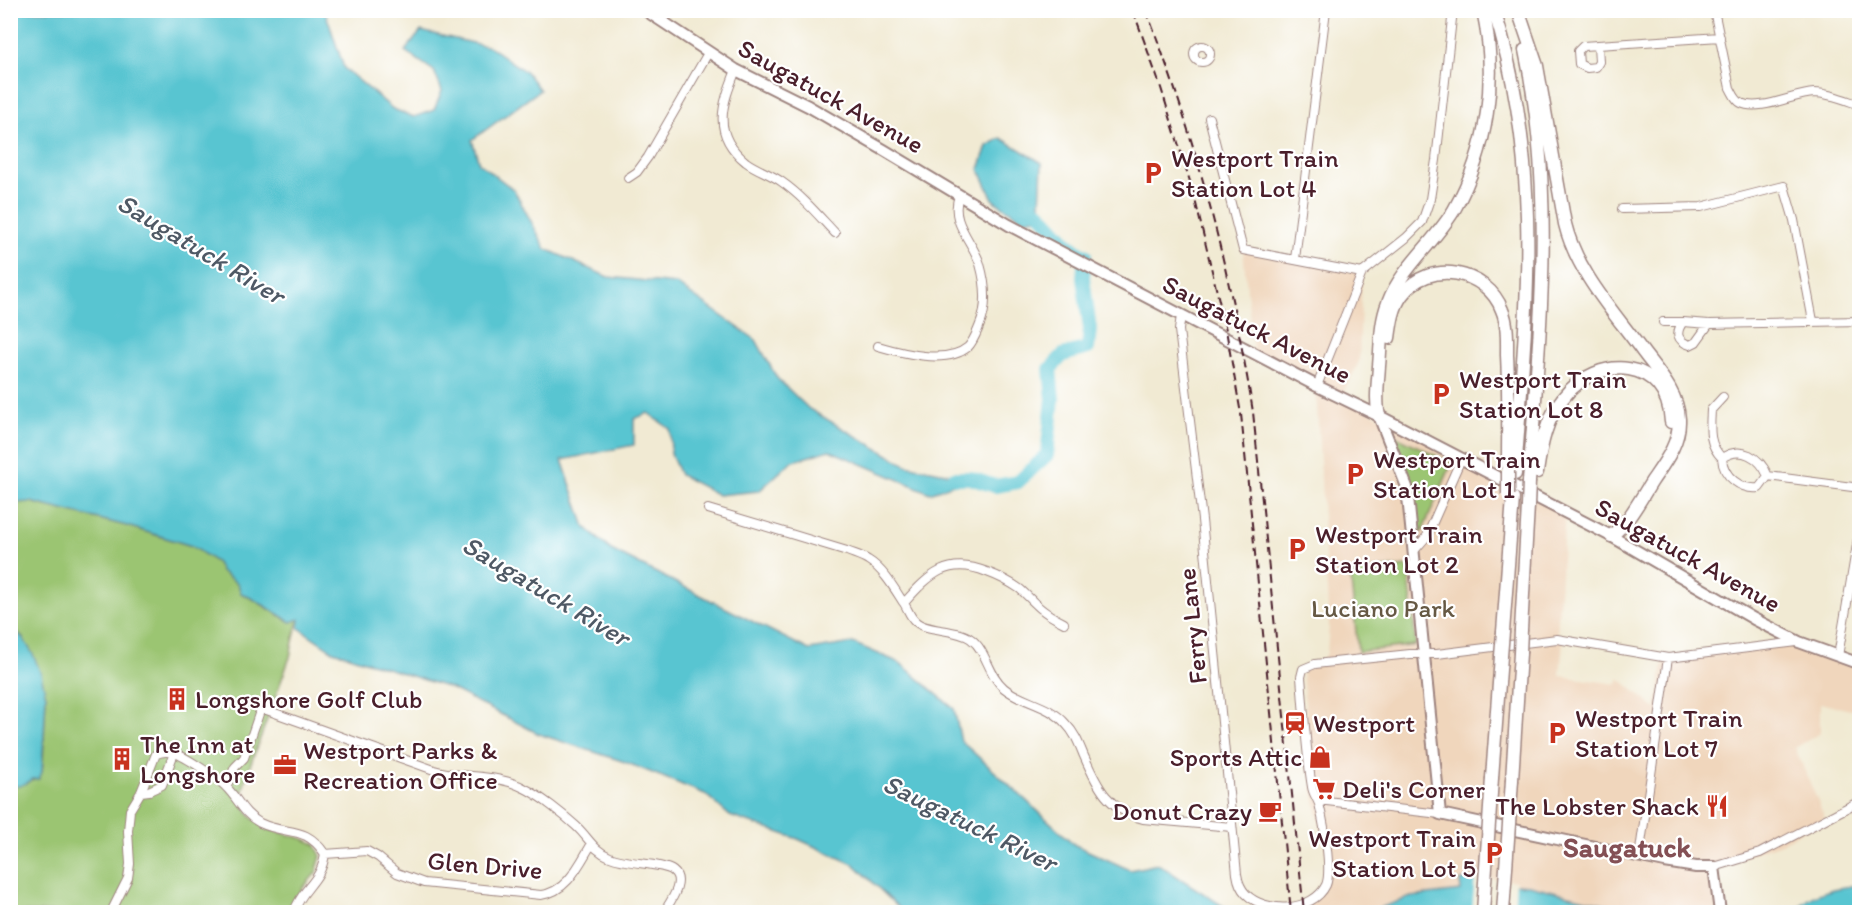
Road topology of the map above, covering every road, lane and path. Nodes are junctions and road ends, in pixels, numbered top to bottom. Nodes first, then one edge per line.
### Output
1 (645, 10) edge
2 (1453, 10) edge
3 (1483, 10) edge
4 (1494, 10) edge
5 (1517, 10) edge
6 (1714, 10) edge
7 (1326, 11) edge
8 (1720, 37) junction
9 (1598, 45) dead end
10 (708, 53) junction
11 (736, 70) junction
12 (1860, 105) edge
13 (1209, 118) dead end
14 (628, 178) dead end
15 (959, 196) junction
16 (1622, 210) dead end
17 (835, 234) dead end
18 (1295, 259) junction
19 (1362, 273) junction
20 (1181, 315) junction
21 (1813, 321) junction
22 (1860, 321) edge
23 (1663, 322) dead end
24 (1683, 322) junction
25 (1709, 324) junction
26 (878, 346) dead end
27 (1317, 386) junction
28 (1723, 397) dead end
29 (1380, 416) junction
30 (1722, 458) junction
31 (1461, 459) junction
32 (1511, 472) junction
33 (1768, 476) junction
34 (1532, 483) junction
35 (1860, 489) edge
36 (708, 509) dead end
37 (1860, 527) edge
38 (1611, 536) junction
39 (1413, 552) junction
40 (904, 603) junction
41 (1064, 623) dead end
42 (1799, 642) junction
43 (1423, 654) junction
44 (1838, 656) junction
45 (1668, 658) junction
46 (1860, 664) edge
47 (174, 753) junction
48 (226, 787) junction
49 (141, 792) junction
50 (1318, 800) junction
51 (1860, 801) edge
52 (1440, 814) junction
53 (1232, 827) junction
54 (591, 845) junction
55 (325, 854) junction
56 (1639, 857) junction
57 (1714, 867) junction
58 (111, 912) edge
59 (294, 912) edge
60 (664, 912) edge
61 (1483, 912) edge
62 (1503, 912) edge
63 (1720, 912) edge

1 - 10 main road, Saugatuck Avenue
2 - 19 street
3 - 29 highway
4 - 32 highway
5 - 34 highway
5 - 38 highway
6 - 8 street
7 - 18 street
8 - 9 street
8 - 12 street
10 - 11 main road, Saugatuck Avenue
10 - 14 street
11 - 15 main road, Saugatuck Avenue
11 - 17 street
13 - 18 street
15 - 20 main road, Saugatuck Avenue
15 - 26 street
16 - 21 street
18 - 19 street
19 - 27 street
20 - 27 main road, Saugatuck Avenue
20 - 53 street, Ferry Lane
21 - 22 street
21 - 25 street
23 - 24 street
24 - 25 street
24 - 25 street
27 - 29 main road, Saugatuck Avenue
28 - 30 street
29 - 31 main road, Saugatuck Avenue
29 - 32 highway
29 - 39 main road
30 - 33 street
30 - 33 street
31 - 38 main road, Saugatuck Avenue
31 - 39 street
32 - 61 highway, bridge
33 - 35 street
34 - 38 highway
34 - 62 highway, bridge
36 - 40 street
37 - 44 street
38 - 42 main road, Saugatuck Avenue
39 - 43 main road
40 - 41 street
40 - 53 street
42 - 44 main road, Saugatuck Avenue
42 - 45 street
43 - 45 street
43 - 50 street
43 - 52 main road
44 - 46 main road, Saugatuck Avenue
45 - 56 street
47 - 48 street
47 - 49 street
47 - 49 street
48 - 54 street
48 - 55 street
49 - 58 street
50 - 52 street
50 - 53 street, Ferry Lane
51 - 57 street
52 - 56 main road
54 - 55 street, Glen Drive
54 - 60 street
55 - 59 street
56 - 57 main road
57 - 63 main road

